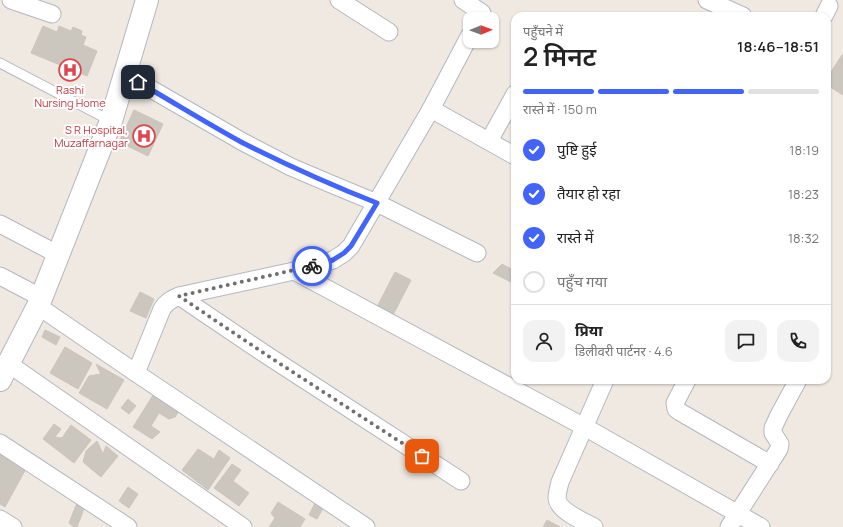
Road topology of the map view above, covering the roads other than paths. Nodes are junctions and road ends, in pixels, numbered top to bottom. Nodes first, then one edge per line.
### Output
1 (11, 0) edge
2 (146, 0) edge
3 (339, 0) edge
4 (463, 0) edge
5 (707, 0) edge
6 (483, 11) edge
7 (734, 12) edge
8 (52, 14) dead end
9 (389, 32) dead end
10 (463, 48) edge
11 (0, 63) edge
12 (125, 74) junction
13 (511, 101) edge
14 (431, 109) junction
15 (111, 121) junction
16 (489, 141) junction
17 (511, 154) edge
18 (377, 203) junction
19 (0, 224) edge
20 (477, 253) dead end
21 (59, 255) junction
22 (294, 271) junction
23 (0, 276) edge
24 (179, 296) junction
25 (40, 302) junction
26 (4, 372) edge
27 (136, 374) junction
28 (603, 384) edge
29 (684, 384) edge
30 (796, 384) edge
31 (584, 427) junction
32 (0, 443) edge
33 (770, 464) junction
34 (461, 481) dead end
35 (0, 520) edge
36 (733, 520) edge
37 (13, 527) edge
38 (128, 527) edge
39 (243, 527) edge
40 (366, 527) edge
41 (594, 527) edge
42 (761, 527) edge

1 - 8 street
2 - 12 main road
3 - 9 street
4 - 6 street
5 - 7 street
10 - 14 street
11 - 15 lane
12 - 15 main road
12 - 18 street
13 - 16 street
14 - 16 street
14 - 18 street
15 - 21 main road
16 - 17 street
18 - 20 street
18 - 22 street
19 - 21 street
21 - 25 main road
22 - 24 street
22 - 31 street
23 - 25 street
24 - 27 street
24 - 34 street
25 - 26 main road
25 - 27 street
26 - 39 street
27 - 40 street
28 - 31 street
29 - 33 street
30 - 33 street
31 - 36 street
31 - 41 street
32 - 38 street
33 - 36 street
35 - 37 street
36 - 42 street

